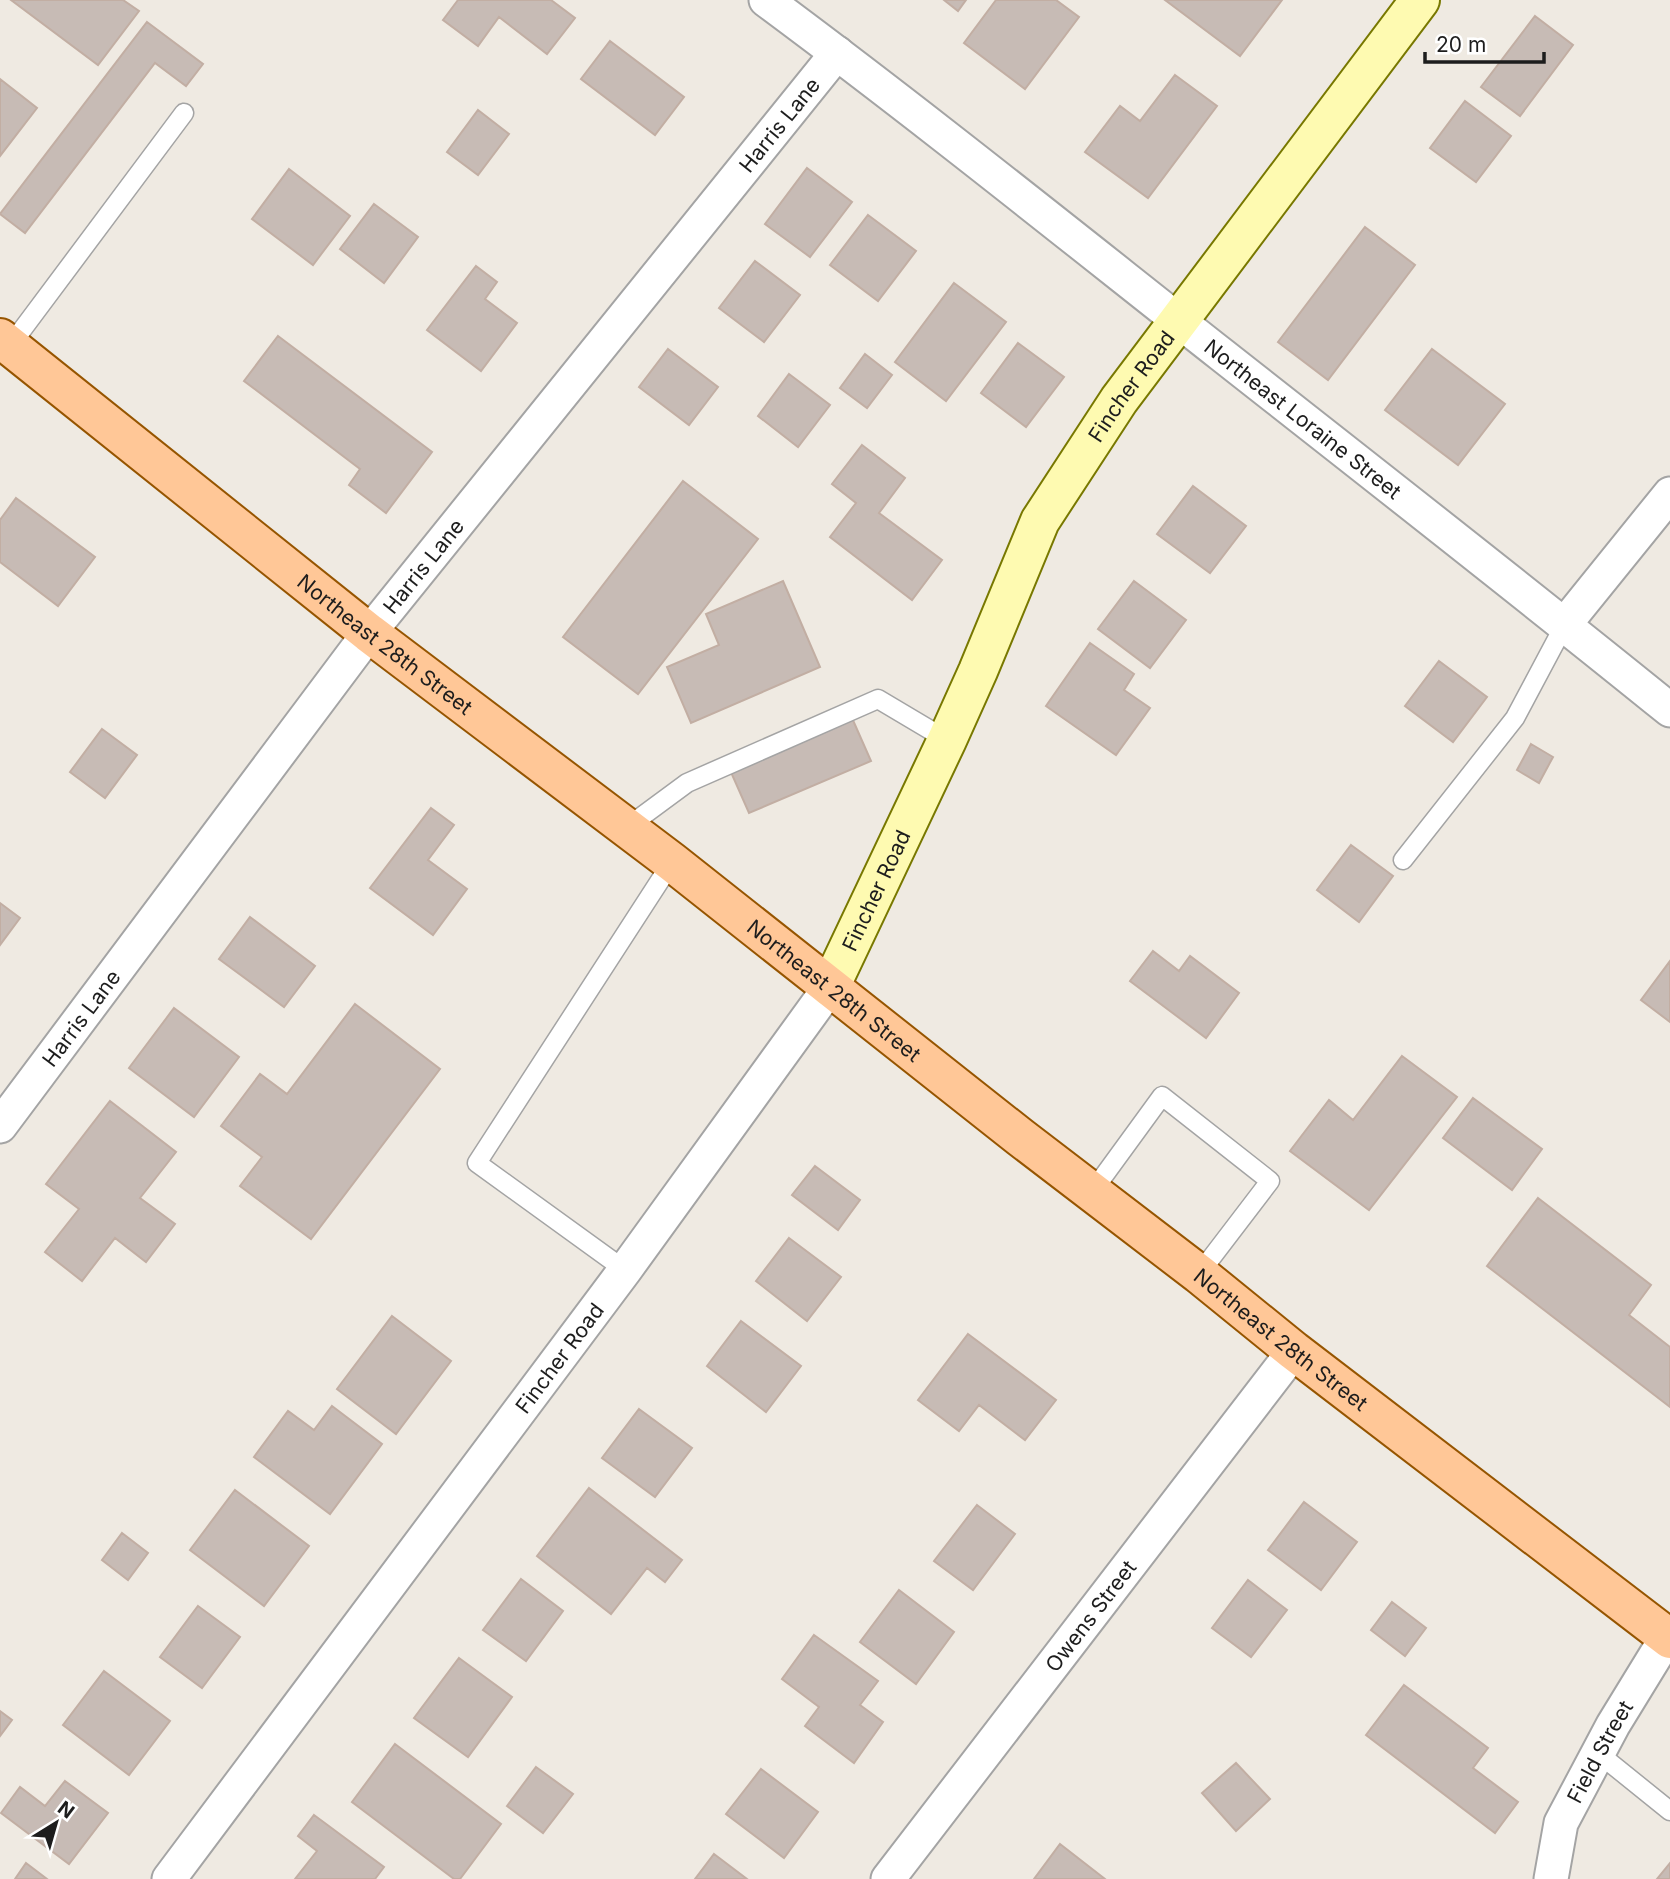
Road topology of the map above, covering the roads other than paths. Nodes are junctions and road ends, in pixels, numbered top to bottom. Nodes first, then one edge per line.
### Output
1 (766, 0) edge
2 (1420, 0) edge
3 (837, 53) junction
4 (184, 113) dead end
5 (1178, 321) junction
6 (5, 342) edge
7 (1670, 494) edge
8 (1564, 624) junction
9 (369, 633) junction
10 (1670, 710) edge
11 (947, 740) junction
12 (626, 828) junction
13 (1403, 860) dead end
14 (672, 862) junction
15 (831, 987) junction
16 (0, 1126) edge
17 (1092, 1192) junction
18 (625, 1270) junction
19 (1199, 1274) junction
20 (1294, 1351) junction
21 (1669, 1636) edge
22 (1598, 1753) junction
23 (1670, 1811) edge
24 (169, 1879) edge
25 (888, 1879) edge
26 (1552, 1879) edge

1 - 3 street, Northeast Loraine Street
2 - 5 street, Fincher Road
3 - 5 street, Northeast Loraine Street
3 - 9 street, Harris Lane
4 - 6 lane
5 - 8 street, Northeast Loraine Street
5 - 11 street, Fincher Road
6 - 9 main road, Northeast 28th Street
7 - 8 street
8 - 10 street, Northeast Loraine Street
8 - 13 lane
9 - 12 main road, Northeast 28th Street
9 - 16 street, Harris Lane
11 - 12 lane
11 - 15 street, Fincher Road
12 - 14 main road, Northeast 28th Street
14 - 15 main road, Northeast 28th Street
14 - 18 lane
15 - 17 main road, Northeast 28th Street
15 - 18 street, Fincher Road
17 - 19 main road, Northeast 28th Street
17 - 19 lane
18 - 24 street, Fincher Road
19 - 20 main road, Northeast 28th Street
20 - 21 main road, Northeast 28th Street
20 - 25 street, Owens Street
21 - 22 street, Field Street
22 - 23 lane
22 - 26 street, Field Street

